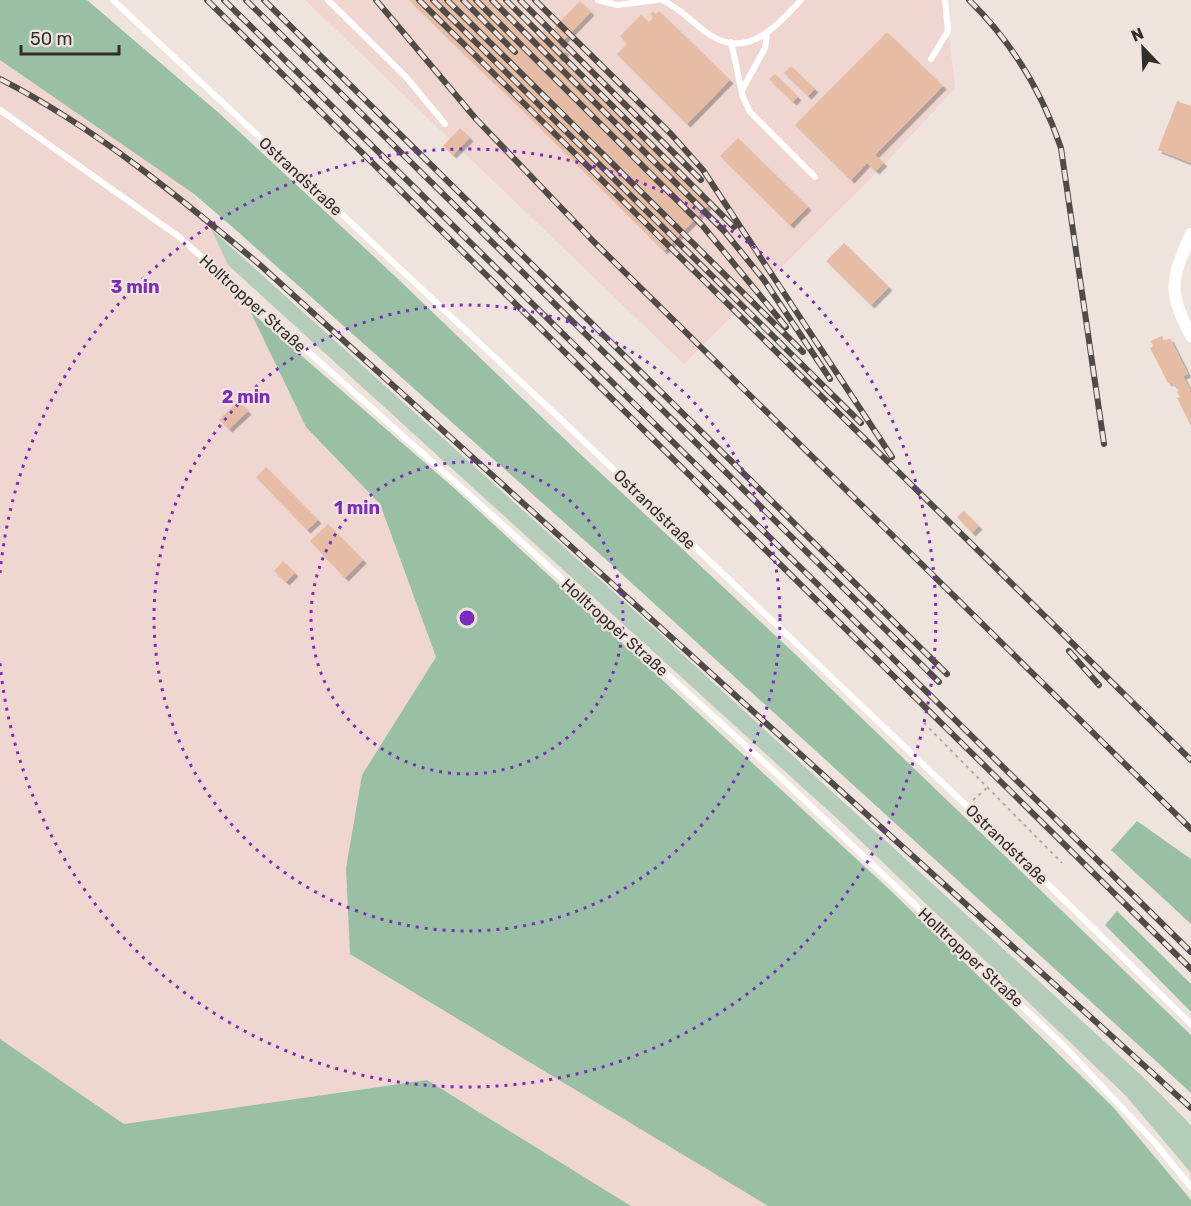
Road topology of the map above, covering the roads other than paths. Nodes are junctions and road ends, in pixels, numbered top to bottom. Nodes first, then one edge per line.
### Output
1 (113, 0) edge
2 (328, 0) edge
3 (598, 0) edge
4 (659, 0) edge
5 (801, 0) edge
6 (945, 0) edge
7 (767, 34) junction
8 (731, 42) junction
9 (931, 59) dead end
10 (742, 90) junction
11 (0, 110) edge
12 (445, 124) dead end
13 (815, 177) dead end
14 (1191, 234) edge
15 (1191, 336) edge
16 (1191, 1024) edge
17 (1191, 1187) edge

1 - 16 lane, Ostrandstraße
2 - 12 lane
3 - 4 lane
4 - 8 lane
5 - 7 lane
6 - 9 lane
7 - 8 lane
7 - 10 lane
8 - 10 lane
10 - 13 lane
11 - 17 lane, Holltropper Straße
14 - 15 street

